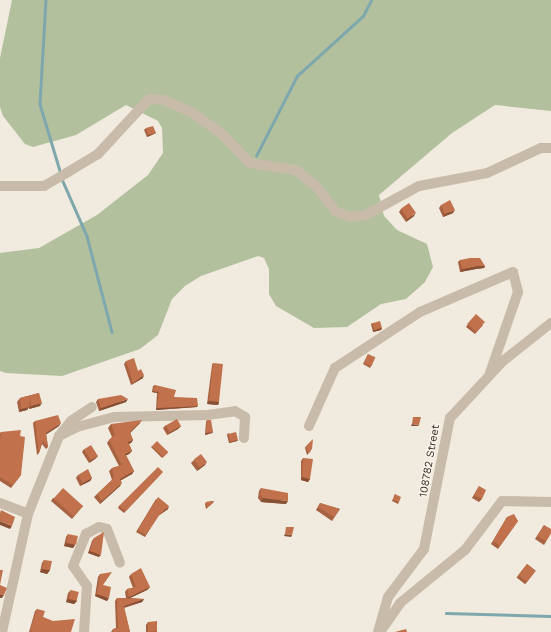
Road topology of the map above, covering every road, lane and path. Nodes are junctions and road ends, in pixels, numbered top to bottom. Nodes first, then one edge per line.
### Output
1 (551, 148) edge
2 (0, 186) edge
3 (551, 323) edge
4 (490, 373) junction
5 (92, 407) dead end
6 (309, 426) dead end
7 (59, 436) junction
8 (244, 438) dead end
9 (551, 502) edge
10 (0, 503) edge
11 (28, 514) junction
12 (120, 563) dead end
13 (2, 632) edge
14 (84, 632) edge
15 (379, 632) edge

1 - 2 street
3 - 4 street, 108782 Street
4 - 6 street
4 - 15 street, 108782 Street
5 - 7 street
7 - 8 street
7 - 11 street
9 - 15 street
10 - 11 street
11 - 13 street
12 - 14 street

